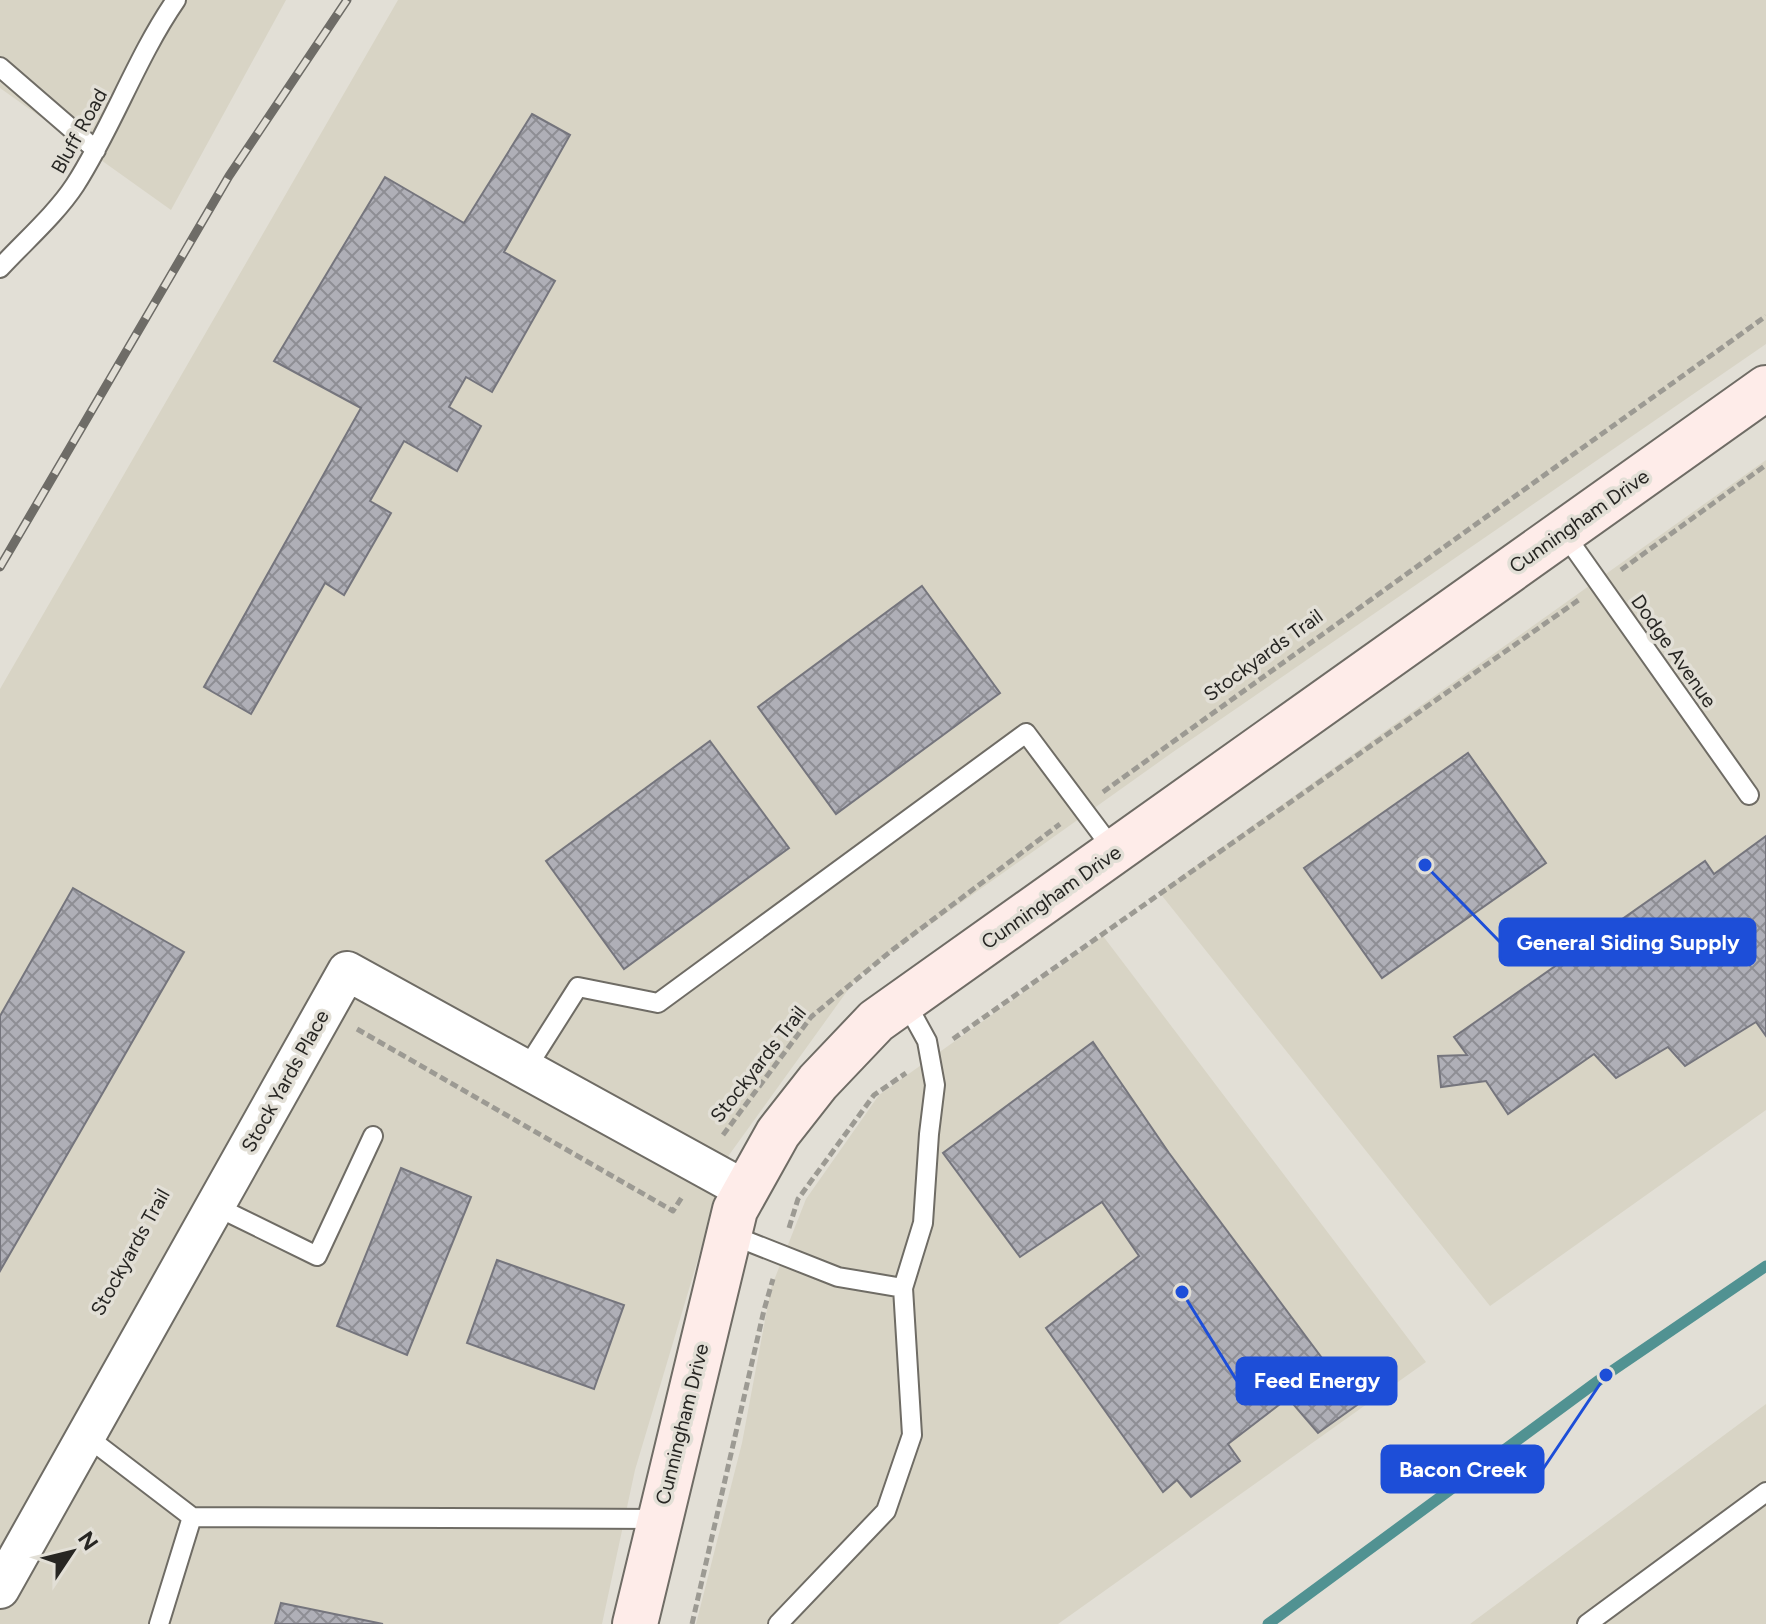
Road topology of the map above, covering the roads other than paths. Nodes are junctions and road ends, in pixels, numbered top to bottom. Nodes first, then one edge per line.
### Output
1 (176, 0) edge
2 (0, 67) edge
3 (96, 150) junction
4 (0, 268) edge
5 (1766, 388) edge
6 (1563, 532) junction
7 (1749, 795) dead end
8 (1115, 852) junction
9 (905, 1001) junction
10 (526, 1069) junction
11 (373, 1136) dead end
12 (747, 1191) junction
13 (215, 1206) junction
14 (729, 1234) junction
15 (903, 1288) junction
16 (86, 1436) junction
17 (1766, 1492) edge
18 (192, 1517) junction
19 (659, 1519) junction
20 (0, 1589) edge
21 (159, 1624) edge
22 (635, 1624) edge
23 (778, 1624) edge
24 (1587, 1624) edge

1 - 3 lane, Bluff Road
2 - 3 lane
3 - 4 lane, Bluff Road
5 - 6 street, Cunningham Drive
6 - 7 lane, Dodge Avenue
6 - 8 street, Cunningham Drive
8 - 9 street, Cunningham Drive
8 - 10 lane
9 - 12 street, Cunningham Drive
9 - 15 lane
10 - 12 street, Stock Yards Place
10 - 13 street, Stock Yards Place
11 - 13 lane
12 - 14 street, Cunningham Drive
13 - 16 street, Stock Yards Place
14 - 15 lane
14 - 19 street, Cunningham Drive
15 - 23 lane
16 - 18 lane
16 - 20 street, Stock Yards Place
17 - 24 lane
18 - 19 lane
18 - 21 lane
19 - 22 street, Cunningham Drive

